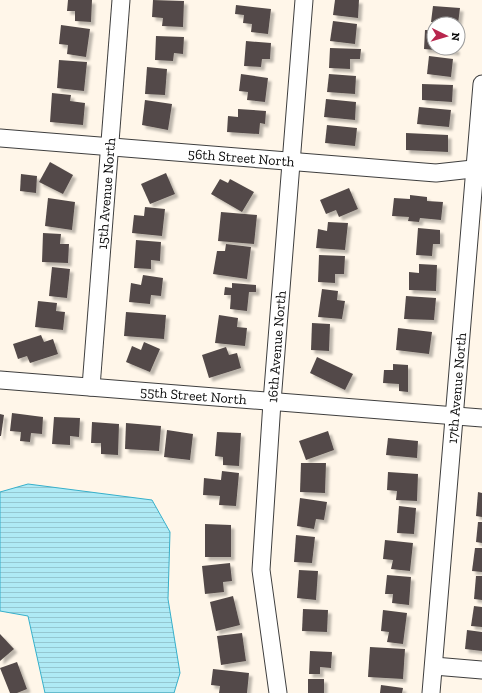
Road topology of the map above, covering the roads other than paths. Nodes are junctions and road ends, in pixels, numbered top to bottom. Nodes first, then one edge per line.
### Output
1 (121, 0) edge
2 (304, 0) edge
3 (482, 84) edge
4 (0, 138) edge
5 (110, 146) junction
6 (290, 161) junction
7 (478, 168) edge
8 (0, 380) edge
9 (91, 387) junction
10 (272, 402) junction
11 (453, 416) junction
12 (482, 418) edge
13 (434, 666) junction
14 (482, 670) edge
15 (278, 693) edge
16 (432, 693) edge

1 - 5 street, 15th Avenue North
2 - 6 street, 16th Avenue North
3 - 7 street, 17th Avenue North
4 - 5 street, 56th Street North
5 - 6 street, 56th Street North
5 - 9 street, 15th Avenue North
6 - 7 street, 56th Street North
6 - 10 street, 16th Avenue North
7 - 11 street, 17th Avenue North
8 - 9 street, 55th Street North
9 - 10 street, 55th Street North
10 - 11 street, 55th Street North
10 - 15 street, 16th Avenue North
11 - 12 street, 55th Street North
11 - 13 street, 17th Avenue North
13 - 14 street
13 - 16 street, 17th Avenue North

